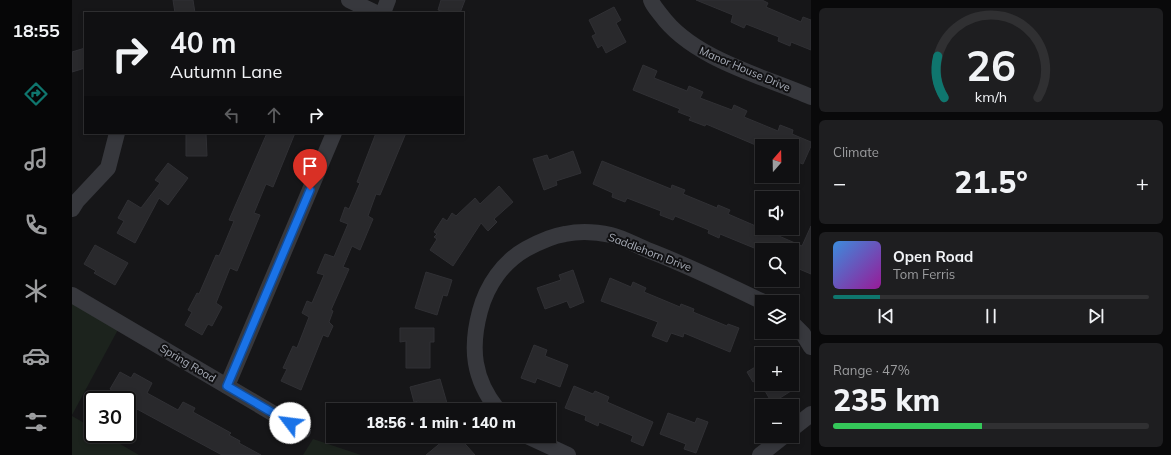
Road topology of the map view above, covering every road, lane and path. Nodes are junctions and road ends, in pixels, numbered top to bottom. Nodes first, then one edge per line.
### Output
1 (349, 0) edge
2 (388, 0) edge
3 (651, 0) edge
4 (374, 12) edge
5 (384, 12) edge
6 (811, 97) edge
7 (117, 134) edge
8 (334, 134) edge
9 (72, 210) edge
10 (72, 295) edge
11 (755, 298) edge
12 (799, 330) edge
13 (811, 347) edge
14 (227, 386) junction
15 (492, 403) edge
16 (811, 414) edge
17 (799, 423) edge
18 (303, 431) dead end
19 (542, 443) edge
20 (775, 443) edge
21 (568, 455) edge
22 (760, 455) edge

1 - 4 street
2 - 5 street
3 - 6 street, Manor House Drive
7 - 9 street
8 - 14 street
10 - 14 street, Spring Road
11 - 15 street, Saddlehorn Drive
12 - 13 street
14 - 18 street, Spring Road
16 - 17 street
19 - 21 street
20 - 22 street

